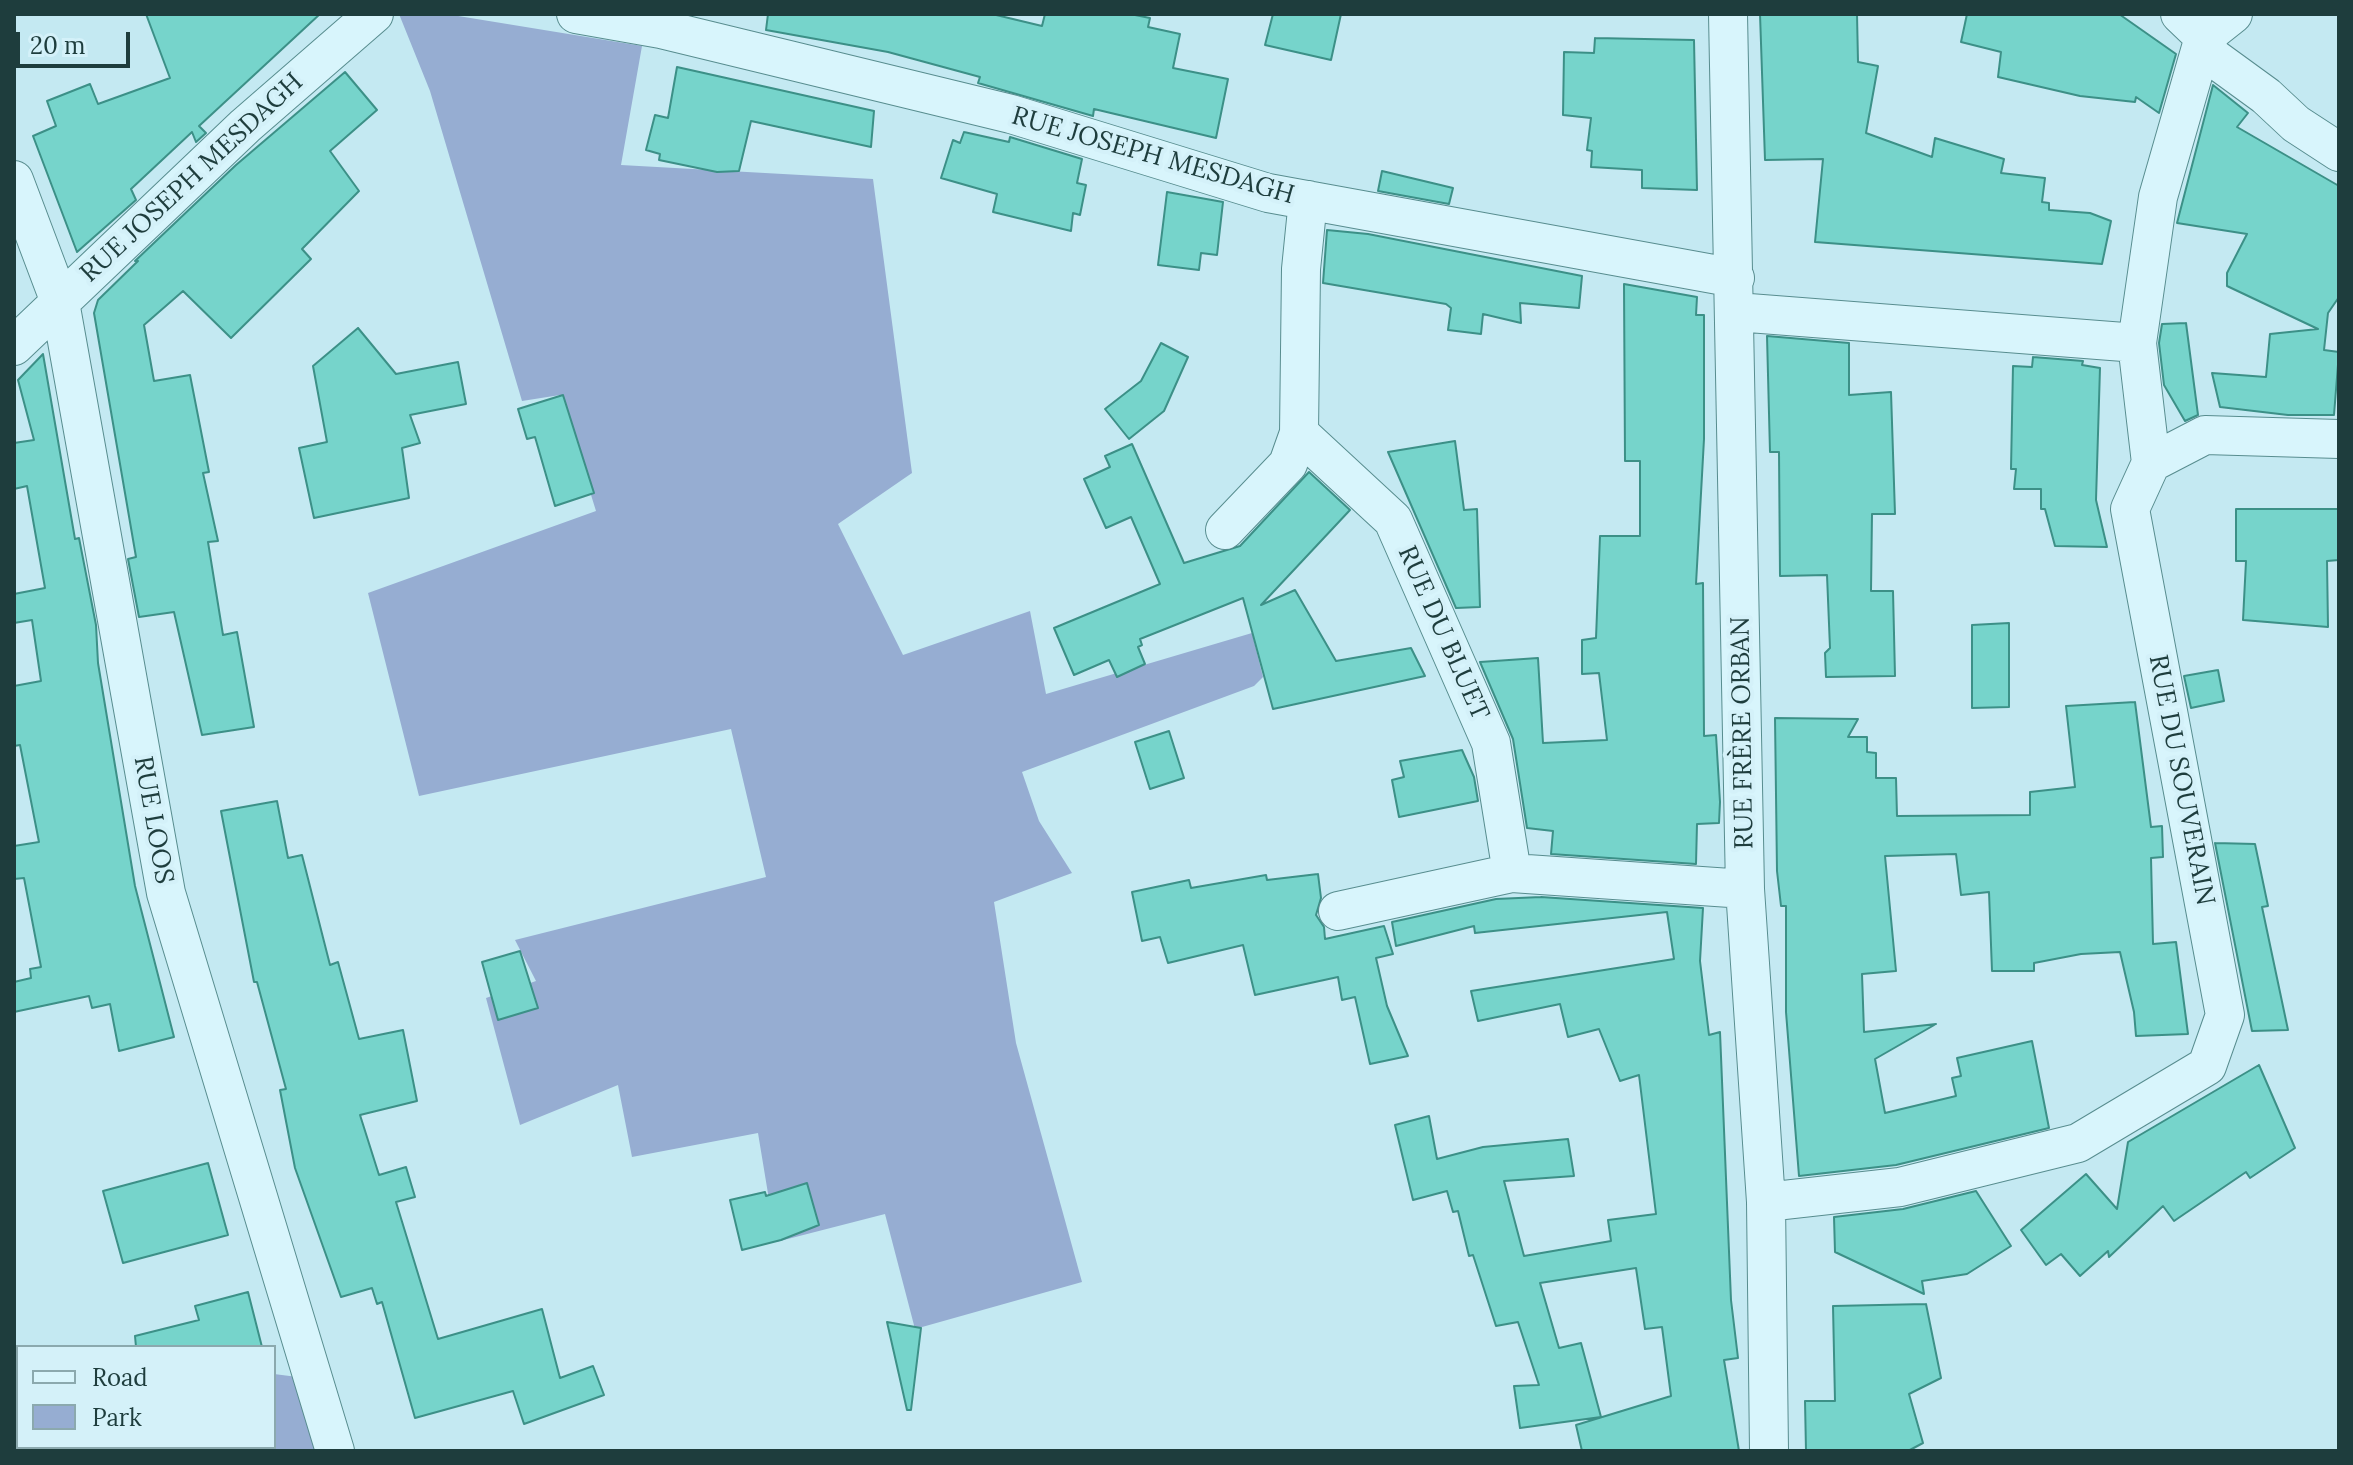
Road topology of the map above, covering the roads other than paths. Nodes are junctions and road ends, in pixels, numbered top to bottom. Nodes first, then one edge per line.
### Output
1 (374, 14) edge
2 (576, 14) edge
3 (1728, 14) edge
4 (2206, 22) edge
5 (2339, 152) edge
6 (14, 180) edge
7 (1308, 200) junction
8 (1736, 295) junction
9 (60, 302) junction
10 (2137, 343) junction
11 (14, 346) edge
12 (1299, 433) junction
13 (2339, 439) edge
14 (2151, 463) junction
15 (1225, 530) dead end
16 (1512, 873) junction
17 (1745, 889) junction
18 (1338, 911) dead end
19 (1766, 1202) junction
20 (335, 1451) edge
21 (1769, 1451) edge

1 - 9 street, RUE JOSEPH MESDAGH
2 - 7 street, RUE JOSEPH MESDAGH
3 - 8 street, RUE FRÈRE ORBAN
4 - 5 street
4 - 10 street
6 - 9 street, RUE LOOS
7 - 8 street, RUE JOSEPH MESDAGH
7 - 12 street
8 - 10 street, RUE JOSEPH MESDAGH
8 - 17 street, RUE FRÈRE ORBAN
9 - 11 street, RUE JOSEPH MESDAGH
9 - 20 street, RUE LOOS
10 - 14 street
12 - 15 street
12 - 16 street, RUE DU BLUET
13 - 14 street
14 - 19 street, RUE DU SOUVERAIN
16 - 17 street
16 - 18 street
17 - 19 street, RUE FRÈRE ORBAN
19 - 21 street, RUE FRÈRE ORBAN

